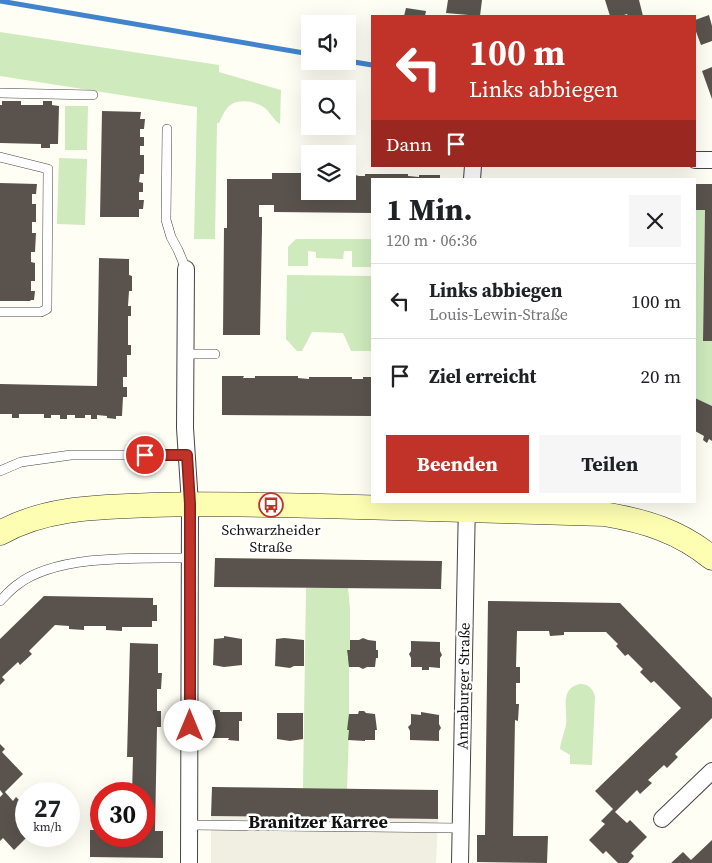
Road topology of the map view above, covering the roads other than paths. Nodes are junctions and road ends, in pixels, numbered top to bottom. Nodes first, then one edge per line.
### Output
1 (0, 93) edge
2 (93, 95) dead end
3 (167, 129) dead end
4 (0, 156) edge
5 (696, 160) edge
6 (712, 160) edge
7 (186, 269) joint
8 (0, 312) edge
9 (186, 354) junction
10 (216, 354) dead end
11 (187, 455) junction
12 (0, 471) edge
13 (190, 504) junction
14 (466, 506) edge
15 (0, 533) edge
16 (190, 558) junction
17 (712, 558) edge
18 (0, 601) edge
19 (712, 771) edge
20 (662, 819) dead end
21 (190, 825) junction
22 (460, 828) junction
23 (190, 863) edge
24 (460, 863) edge

1 - 2 lane
3 - 7 lane
4 - 8 lane
5 - 6 street
7 - 9 street
9 - 10 lane
9 - 11 street
11 - 12 lane
11 - 13 street
13 - 14 street
13 - 15 street
13 - 16 street
14 - 17 street
14 - 22 street, Annaburger Straße
16 - 18 lane
16 - 21 street
19 - 20 street
21 - 22 lane
21 - 23 street
22 - 24 street, Annaburger Straße

